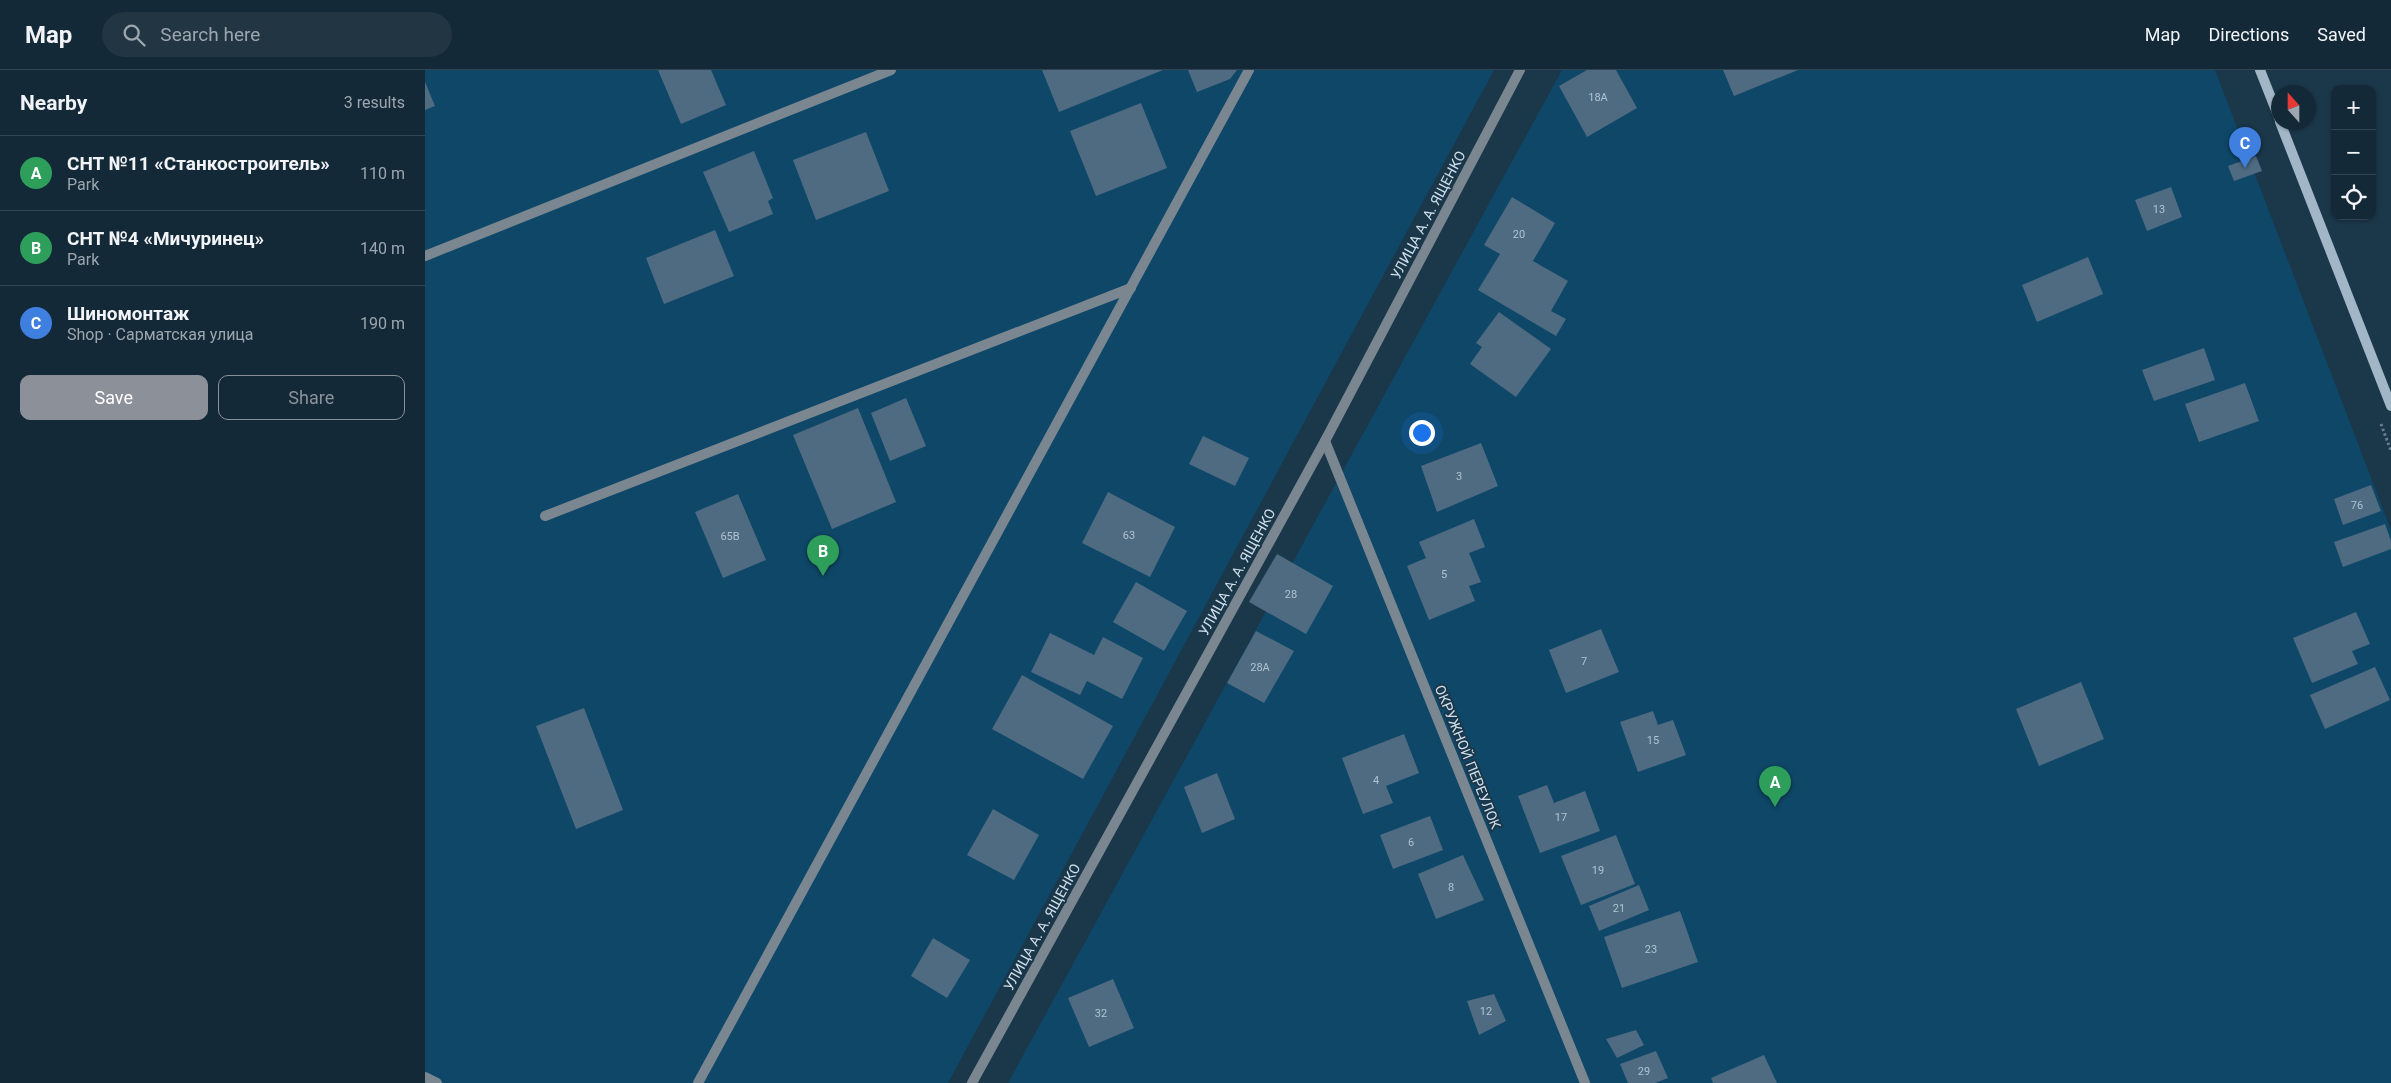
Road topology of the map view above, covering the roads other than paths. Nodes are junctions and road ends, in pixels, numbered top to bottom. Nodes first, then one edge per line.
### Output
1 (891, 70) edge
2 (1249, 70) edge
3 (1520, 70) edge
4 (2260, 70) edge
5 (2271, 98) edge
6 (2283, 130) edge
7 (425, 256) edge
8 (1131, 288) junction
9 (2391, 406) edge
10 (1325, 441) junction
11 (545, 516) dead end
12 (425, 1077) edge
13 (437, 1083) edge
14 (698, 1083) edge
15 (972, 1083) edge
16 (1585, 1083) edge

1 - 7 street
2 - 8 street
3 - 10 street, УЛИЦА А. А. ЯЩЕНКО
4 - 5 main road
6 - 9 main road
8 - 11 street
8 - 14 street
10 - 15 street, УЛИЦА А. А. ЯЩЕНКО
10 - 16 street, ОКРУЖНОЙ ПЕРЕУЛОК
12 - 13 street

